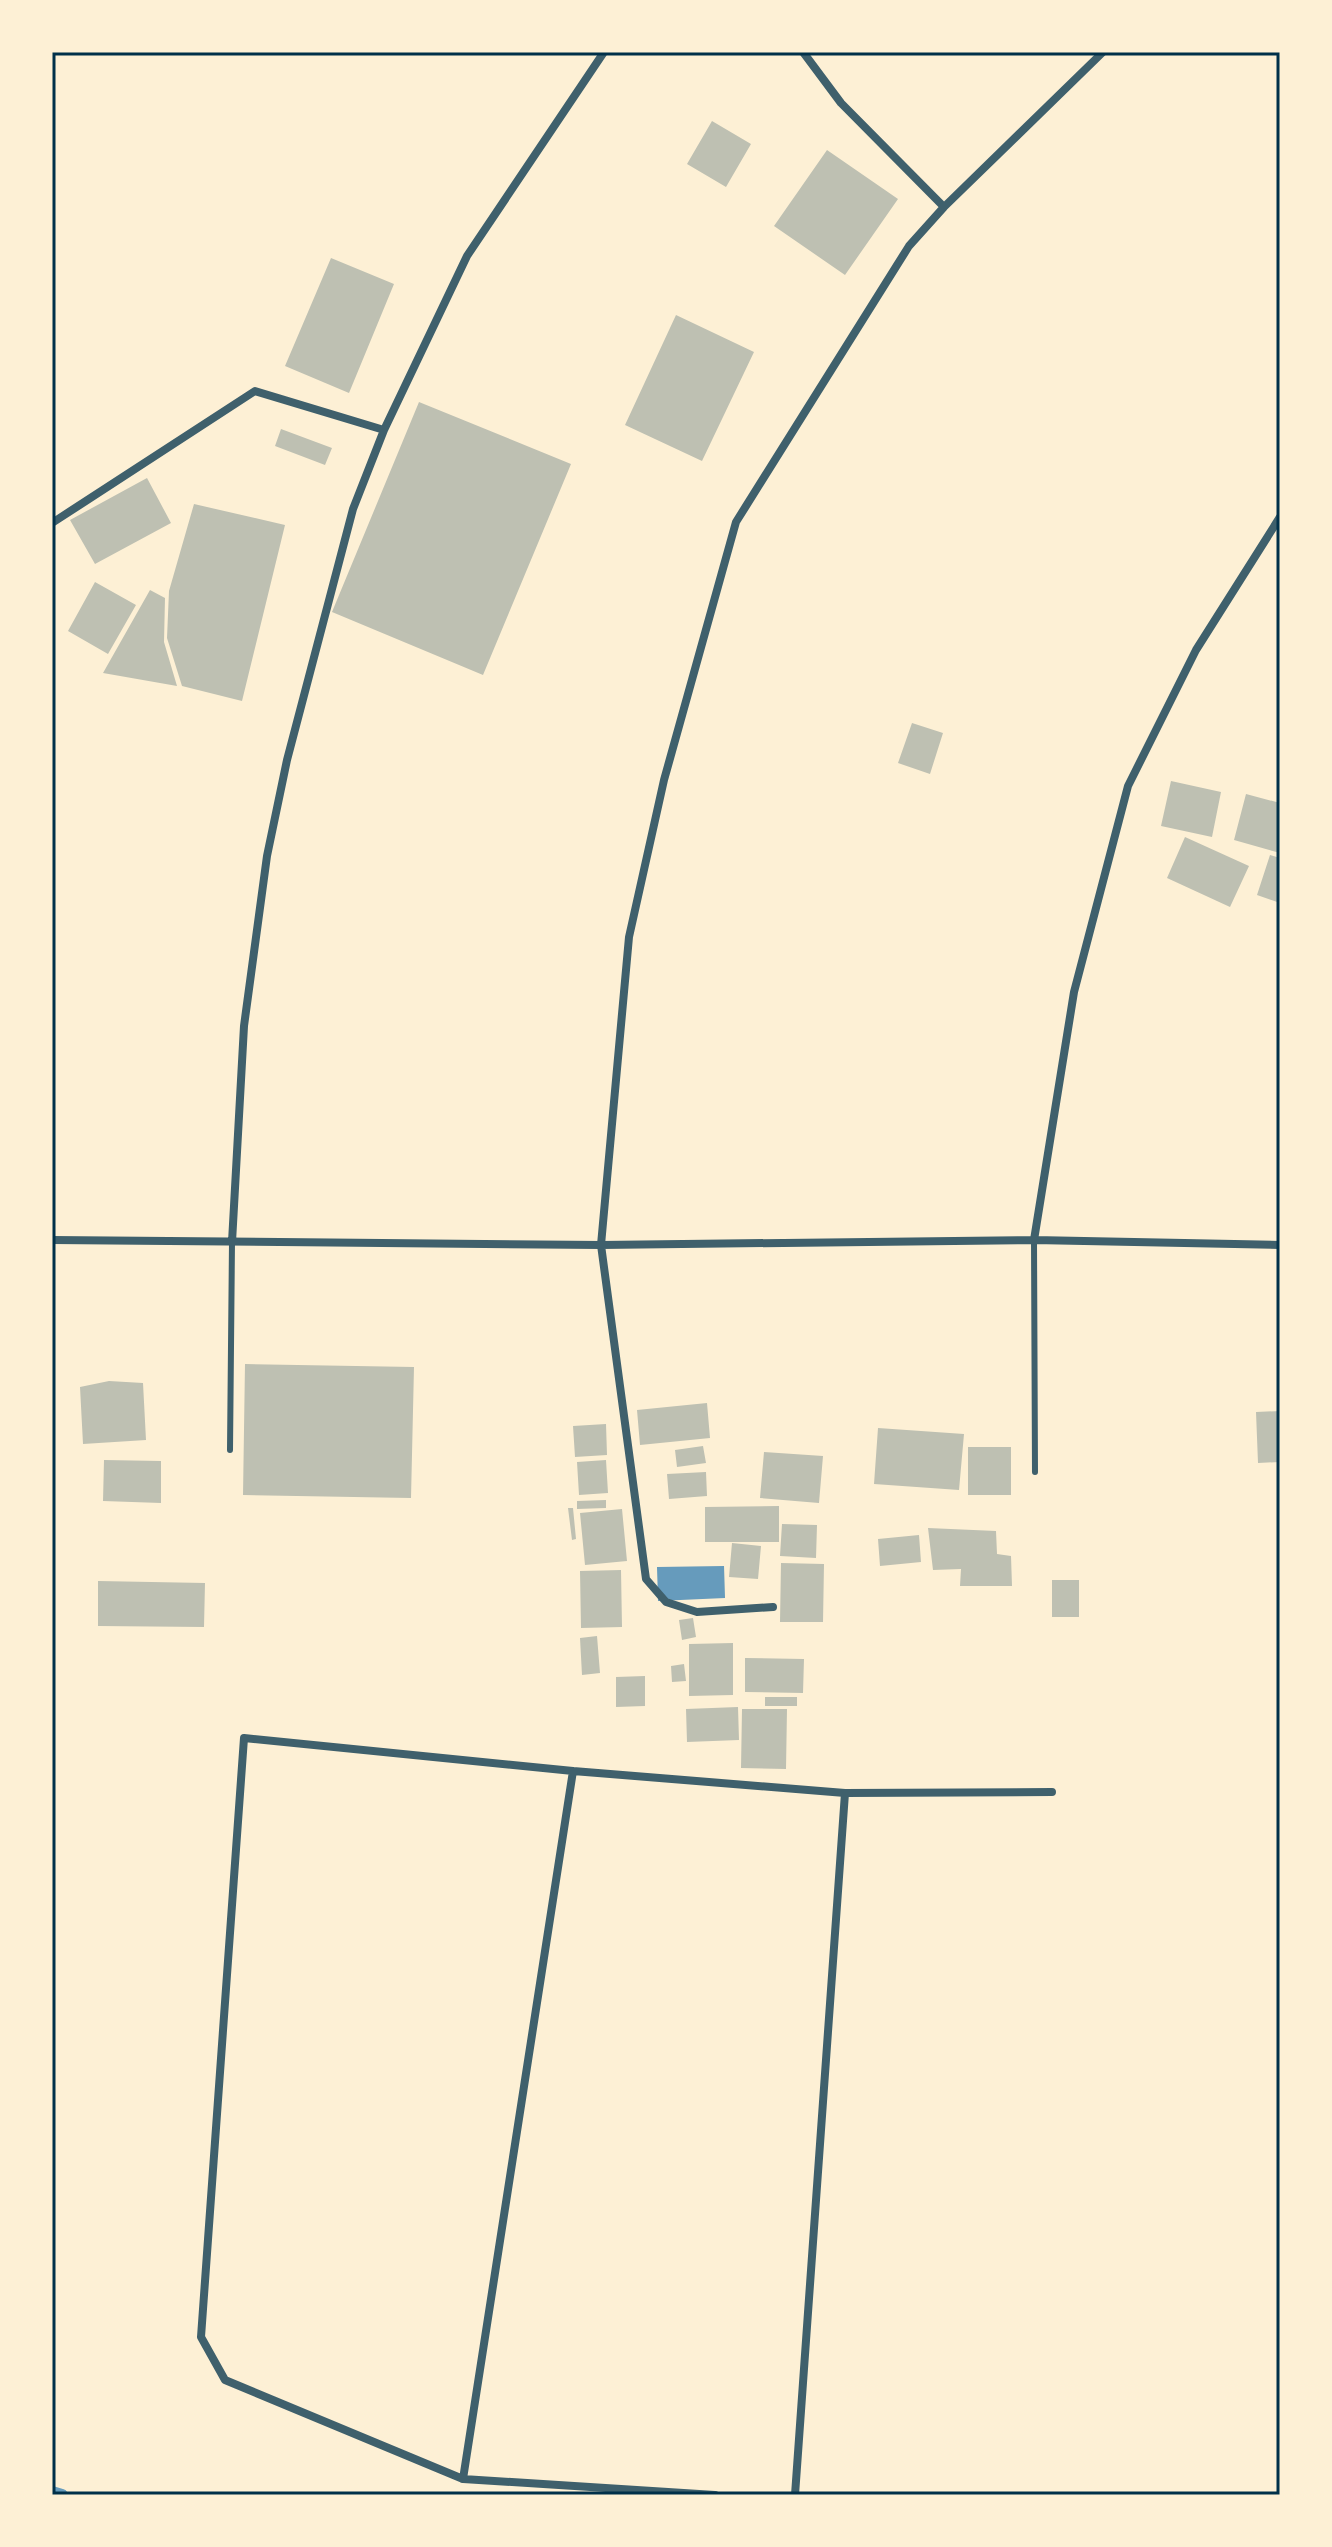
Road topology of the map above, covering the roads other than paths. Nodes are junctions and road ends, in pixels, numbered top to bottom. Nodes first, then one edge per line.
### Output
1 (604, 52) edge
2 (803, 52) edge
3 (1103, 52) edge
4 (944, 207) junction
5 (384, 430) junction
6 (1280, 517) edge
7 (52, 523) edge
8 (52, 1240) edge
9 (1034, 1240) junction
10 (232, 1242) junction
11 (601, 1245) junction
12 (1280, 1245) edge
13 (230, 1450) dead end
14 (1035, 1472) dead end
15 (773, 1607) dead end
16 (573, 1771) junction
17 (1052, 1792) dead end
18 (845, 1793) junction
19 (463, 2479) junction
20 (715, 2495) edge
21 (795, 2495) edge

1 - 5 street
2 - 4 street
3 - 4 street
4 - 11 street
5 - 7 street
5 - 10 street
6 - 9 street
8 - 10 street
9 - 11 street
9 - 12 street
9 - 14 lane
10 - 11 street
10 - 13 lane
11 - 15 street
16 - 18 street
16 - 19 street
16 - 19 street
17 - 18 street
18 - 21 street
19 - 20 street

